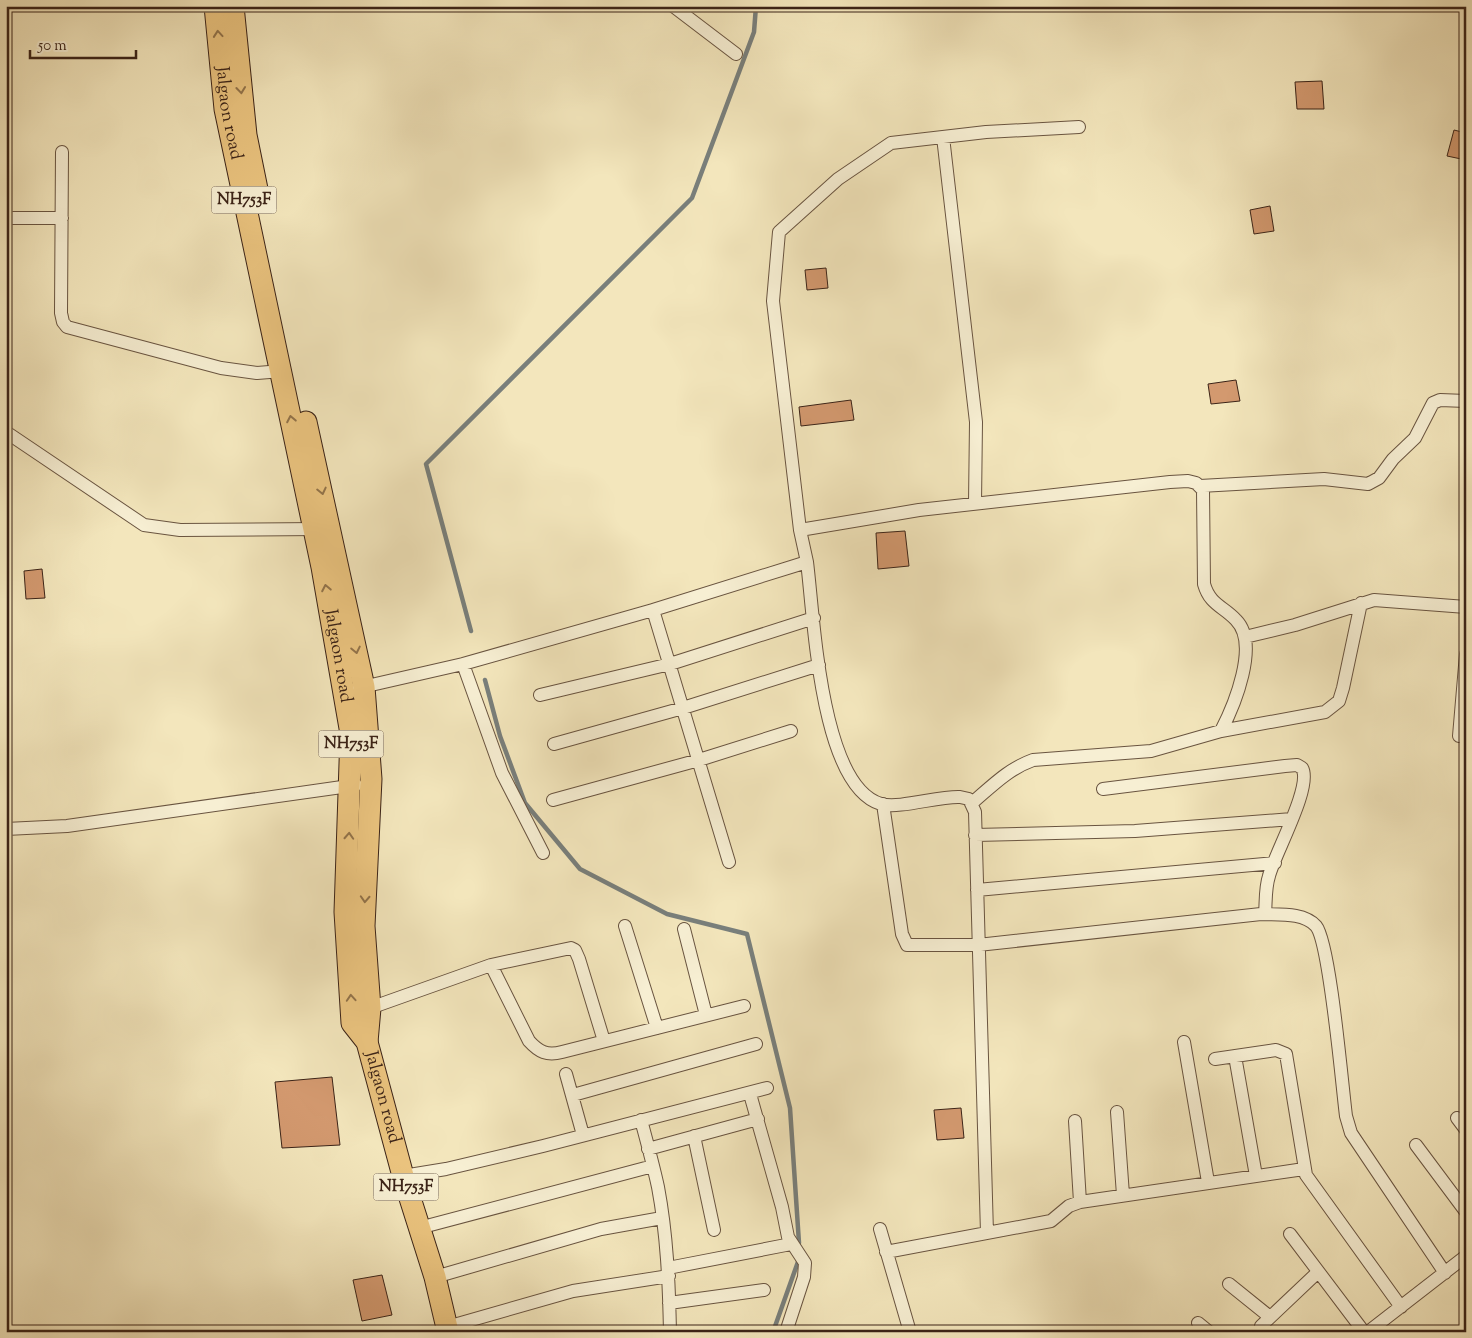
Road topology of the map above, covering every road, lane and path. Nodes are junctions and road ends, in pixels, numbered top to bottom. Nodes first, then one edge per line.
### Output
1 (215, 6) edge
2 (233, 6) edge
3 (673, 6) edge
4 (736, 54) dead end
5 (1079, 127) dead end
6 (943, 137) junction
7 (62, 152) dead end
8 (246, 173) junction
9 (6, 218) edge
10 (62, 218) junction
11 (289, 383) junction
12 (1466, 401) edge
13 (6, 432) edge
14 (1200, 486) junction
15 (975, 503) junction
16 (321, 529) junction
17 (800, 530) junction
18 (808, 562) junction
19 (1361, 602) junction
20 (1466, 607) edge
21 (653, 610) junction
22 (814, 618) junction
23 (1245, 637) junction
24 (1466, 654) edge
25 (463, 664) junction
26 (670, 664) junction
27 (820, 665) junction
28 (355, 689) junction
29 (540, 695) dead end
30 (683, 708) junction
31 (791, 730) dead end
32 (1222, 731) junction
33 (1459, 736) dead end
34 (554, 744) dead end
35 (699, 760) junction
36 (361, 785) junction
37 (1103, 789) dead end
38 (553, 800) dead end
39 (972, 803) junction
40 (883, 804) junction
41 (1292, 819) junction
42 (6, 829) edge
43 (975, 835) junction
44 (543, 853) dead end
45 (729, 862) dead end
46 (1275, 862) junction
47 (977, 890) junction
48 (1265, 914) junction
49 (625, 926) dead end
50 (684, 929) dead end
51 (978, 945) junction
52 (491, 965) junction
53 (744, 1006) dead end
54 (370, 1008) junction
55 (706, 1015) junction
56 (656, 1028) junction
57 (367, 1042) junction
58 (604, 1042) junction
59 (1184, 1042) dead end
60 (756, 1044) dead end
61 (1235, 1056) junction
62 (1215, 1059) dead end
63 (566, 1074) dead end
64 (767, 1088) dead end
65 (750, 1094) junction
66 (573, 1095) junction
67 (1117, 1112) dead end
68 (758, 1118) junction
69 (1457, 1118) dead end
70 (641, 1120) junction
71 (1075, 1121) dead end
72 (1466, 1130) edge
73 (583, 1135) junction
74 (694, 1136) junction
75 (1416, 1145) dead end
76 (648, 1149) junction
77 (653, 1166) junction
78 (1304, 1169) junction
79 (402, 1176) junction
80 (1256, 1176) junction
81 (1208, 1182) junction
82 (1123, 1195) junction
83 (1080, 1202) junction
84 (1466, 1212) edge
85 (662, 1218) junction
86 (419, 1228) junction
87 (880, 1229) dead end
88 (714, 1230) dead end
89 (987, 1233) junction
90 (1290, 1234) dead end
91 (791, 1244) junction
92 (886, 1252) junction
93 (1466, 1256) edge
94 (669, 1272) junction
95 (1318, 1272) junction
96 (1445, 1274) junction
97 (435, 1277) junction
98 (1229, 1284) dead end
99 (764, 1290) dead end
100 (670, 1303) junction
101 (1401, 1306) junction
102 (1270, 1317) junction
103 (1198, 1322) dead end
104 (447, 1329) edge
105 (905, 1331) edge
106 (670, 1332) edge
107 (786, 1332) edge
108 (1209, 1332) edge
109 (1260, 1332) edge
110 (1364, 1332) edge
111 (1368, 1332) edge

8 -> 1 highway, Jalgaon road / NH753F
2 -> 8 highway, NH753F
3 - 4 street
5 - 6 street
6 - 15 street
6 - 17 street
7 - 10 street
8 - 11 highway, Jalgaon road / NH753F
9 - 10 street
10 - 11 street
11 - 16 highway, Jalgaon road / NH753F
12 - 14 street
13 - 16 street
14 - 15 street
14 - 23 street
15 - 17 street
16 - 28 highway, Jalgaon road / NH753F
17 - 18 street
18 - 21 street
18 - 22 street
19 - 20 street
19 - 23 street
19 - 32 street
21 - 25 street
21 - 26 street
22 - 26 street
22 - 27 street
23 - 32 street
24 - 33 street
25 - 28 street
25 - 44 street
26 - 29 street
26 - 30 street
27 - 30 street
27 - 40 street
28 - 36 highway, Jalgaon road / NH753F
30 - 34 street
30 - 35 street
31 - 35 street
32 - 39 street
35 - 38 street
35 - 45 street
36 - 42 street
36 -> 54 highway, NH753F
57 -> 36 highway, Jalgaon road / NH753F
37 - 41 street
39 - 40 street
39 - 43 street
40 - 51 street
41 - 43 street
41 - 46 street
43 - 47 street
46 - 47 street
46 - 48 street
47 - 51 street
48 - 51 street
48 - 96 street
49 - 56 street
50 - 55 street
51 - 89 street
52 - 54 street
52 - 58 street
52 - 58 street
53 - 55 street
54 - 57 highway, NH753F
55 - 56 street
56 - 58 street
57 - 79 highway, Jalgaon road / NH753F
59 - 81 street
60 - 66 street
61 - 62 street
61 - 78 street
61 - 80 street
63 - 66 street
64 - 65 street
65 - 68 street
65 - 70 street
66 - 73 street
67 - 82 street
68 - 74 street
68 - 91 street
69 - 72 street
70 - 73 street
70 - 76 street
71 - 83 street
73 - 79 street
74 - 76 street
74 - 88 street
75 - 84 street
76 - 77 street
77 - 85 street
77 - 86 street
78 - 80 street
78 - 101 street
79 - 86 highway, Jalgaon road / NH753F
80 - 81 street
81 - 82 street
82 - 83 street
83 - 89 street
85 - 94 street
85 - 97 street
86 - 97 highway, Jalgaon road / NH753F
87 - 92 street
89 - 92 street
90 - 95 street
91 - 94 street
91 - 107 street
92 - 105 street
93 - 96 street
94 - 100 street
94 - 104 street
95 - 102 street
95 - 110 street
96 - 101 street
97 - 104 highway, Jalgaon road / NH753F
98 - 102 street
99 - 100 street
100 - 106 street
101 - 111 street
102 - 109 street
103 - 108 street

